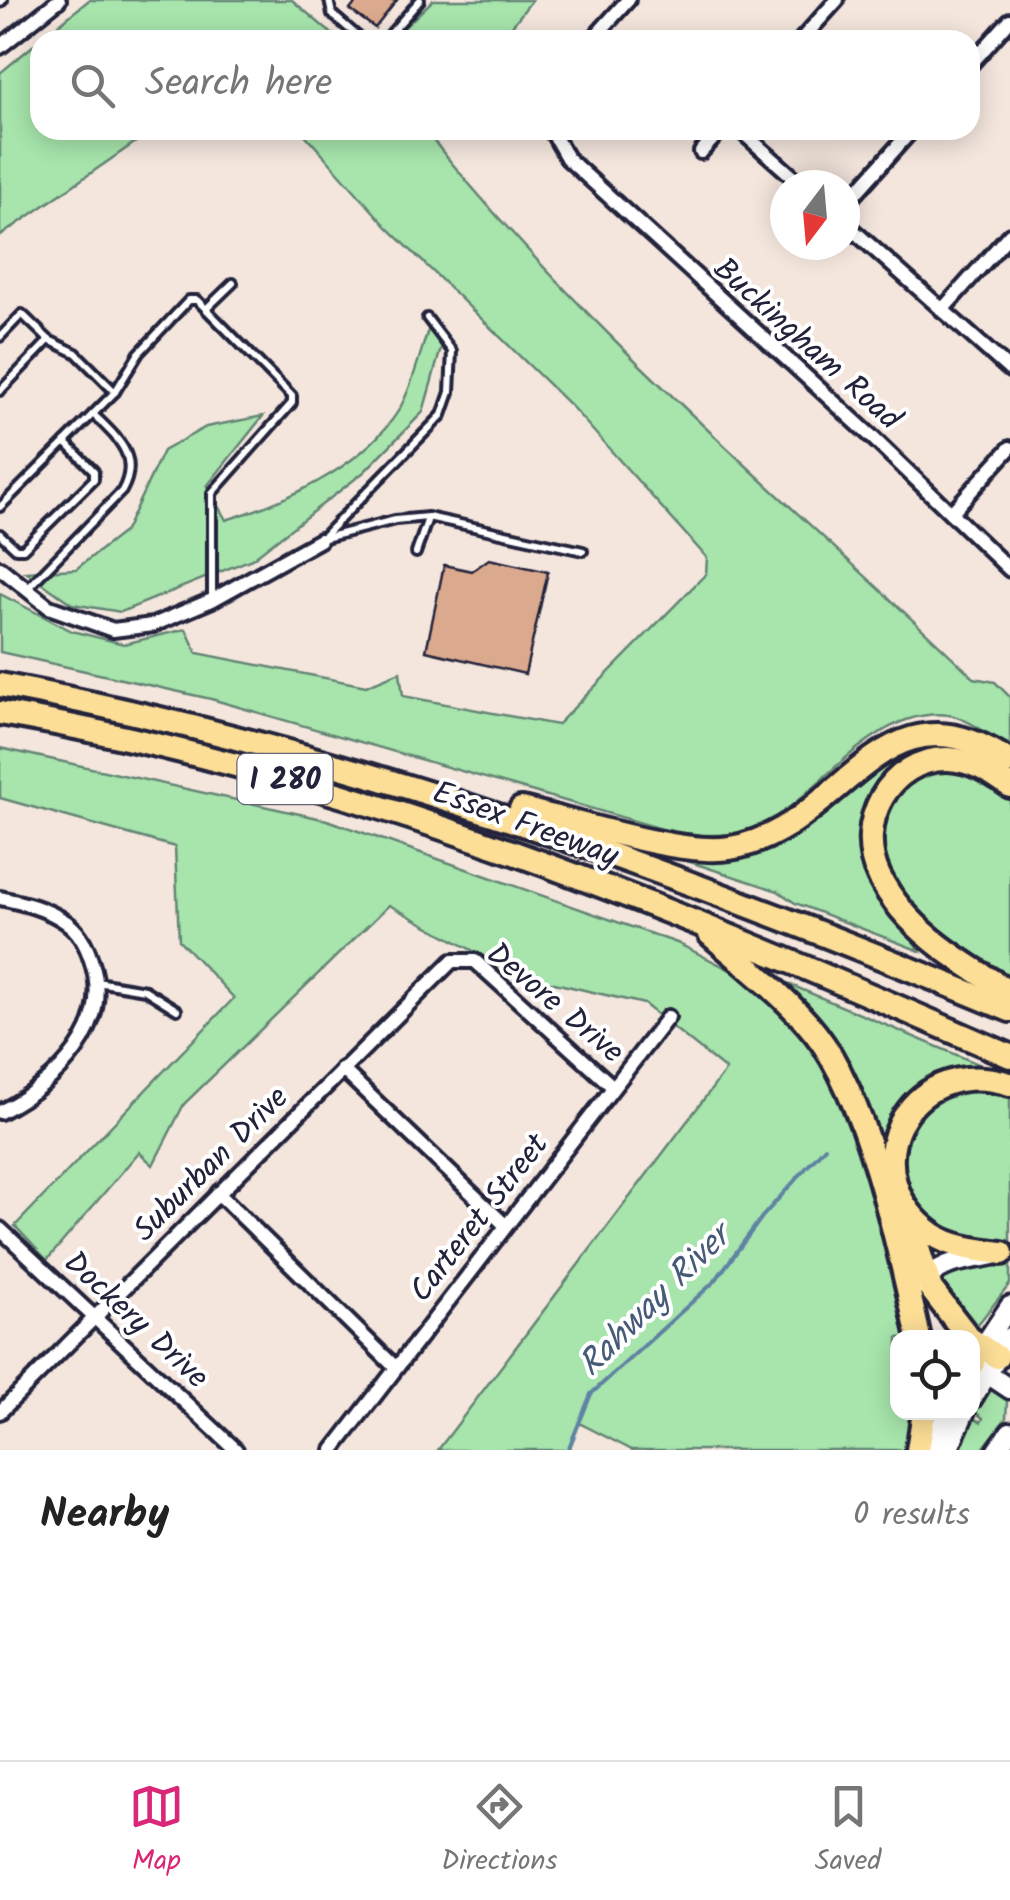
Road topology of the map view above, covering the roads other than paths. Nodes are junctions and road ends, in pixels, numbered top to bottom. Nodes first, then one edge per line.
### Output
1 (59, 0) edge
2 (329, 0) edge
3 (420, 0) edge
4 (628, 0) edge
5 (837, 0) edge
6 (1010, 20) edge
7 (350, 30) edge
8 (394, 30) edge
9 (601, 30) edge
10 (810, 30) edge
11 (0, 47) edge
12 (980, 53) edge
13 (557, 140) edge
14 (712, 140) edge
15 (751, 140) edge
16 (903, 140) edge
17 (702, 152) dead end
18 (785, 170) edge
19 (860, 188) edge
20 (1010, 234) edge
21 (860, 237) edge
22 (233, 283) dead end
23 (206, 310) junction
24 (942, 310) junction
25 (427, 318) dead end
26 (0, 337) edge
27 (49, 340) junction
28 (1010, 370) edge
29 (0, 391) edge
30 (116, 392) junction
31 (93, 414) junction
32 (65, 442) junction
33 (1010, 448) edge
34 (0, 507) edge
35 (951, 513) junction
36 (428, 517) junction
37 (0, 534) edge
38 (320, 540) junction
39 (583, 551) dead end
40 (416, 553) dead end
41 (0, 568) edge
42 (1010, 570) edge
43 (27, 589) junction
44 (212, 600) junction
45 (0, 685) edge
46 (0, 712) edge
47 (1010, 762) edge
48 (405, 784) junction
49 (1010, 786) edge
50 (0, 898) edge
51 (697, 922) junction
52 (462, 959) joint
53 (96, 982) junction
54 (1010, 992) edge
55 (177, 1010) dead end
56 (1010, 1010) edge
57 (668, 1017) dead end
58 (1010, 1056) edge
59 (342, 1069) junction
60 (1010, 1084) edge
61 (614, 1087) junction
62 (0, 1112) edge
63 (218, 1193) junction
64 (904, 1206) junction
65 (506, 1226) junction
66 (0, 1229) edge
67 (1006, 1252) edge
68 (927, 1278) junction
69 (1010, 1306) edge
70 (913, 1308) junction
71 (96, 1316) junction
72 (918, 1330) edge
73 (932, 1330) edge
74 (1010, 1337) edge
75 (983, 1356) edge
76 (396, 1368) junction
77 (1010, 1389) edge
78 (0, 1412) edge
79 (923, 1420) edge
80 (943, 1420) edge
81 (961, 1420) edge
82 (1010, 1432) edge
83 (236, 1450) edge
84 (333, 1450) edge
85 (918, 1450) edge
86 (930, 1450) edge
87 (948, 1450) edge
88 (997, 1450) edge

1 - 11 street
2 - 7 lane
3 - 8 lane
4 - 9 street
5 - 10 street
6 - 12 street
13 - 35 street, Buckingham Road
14 - 17 street
15 - 18 street
16 - 19 street
20 - 24 street
21 - 24 street
22 - 23 lane
23 - 30 lane
23 - 44 lane
24 - 28 street
25 - 38 lane
26 - 27 lane
27 - 29 lane
27 - 30 lane
30 - 31 lane
31 - 32 lane
31 - 43 lane
32 - 34 lane
32 - 37 lane
33 - 35 street
35 - 42 street, Buckingham Road
36 - 38 lane
36 - 39 lane
36 - 40 lane
38 - 44 street
41 - 43 street
43 - 44 street
45 - 48 highway, Essex Freeway / I 280
46 - 51 highway, Essex Freeway / I 280
47 - 48 highway
48 - 56 highway, Essex Freeway / I 280
49 - 54 highway
50 - 53 street
51 - 58 highway, Essex Freeway / I 280
51 - 70 highway
52 - 59 street, Suburban Drive
52 - 61 street, Devore Drive
53 - 55 lane
53 - 62 street
57 - 61 street, Carteret Street
59 - 63 street, Suburban Drive
59 - 65 street
60 - 64 highway
61 - 65 street, Carteret Street
63 - 71 street, Suburban Drive
63 - 76 street
64 - 67 highway
64 - 68 highway
65 - 76 street, Carteret Street
66 - 71 street, Dockery Drive
67 - 68 main road
68 - 70 main road
68 - 75 highway
69 - 75 main road
70 - 72 highway
70 - 73 highway
71 - 78 street, Suburban Drive
71 - 83 street, Dockery Drive
74 - 75 main road
75 - 77 main road
76 - 84 street, Carteret Street
79 - 85 highway
80 - 86 main road
81 - 87 main road
82 - 88 main road

